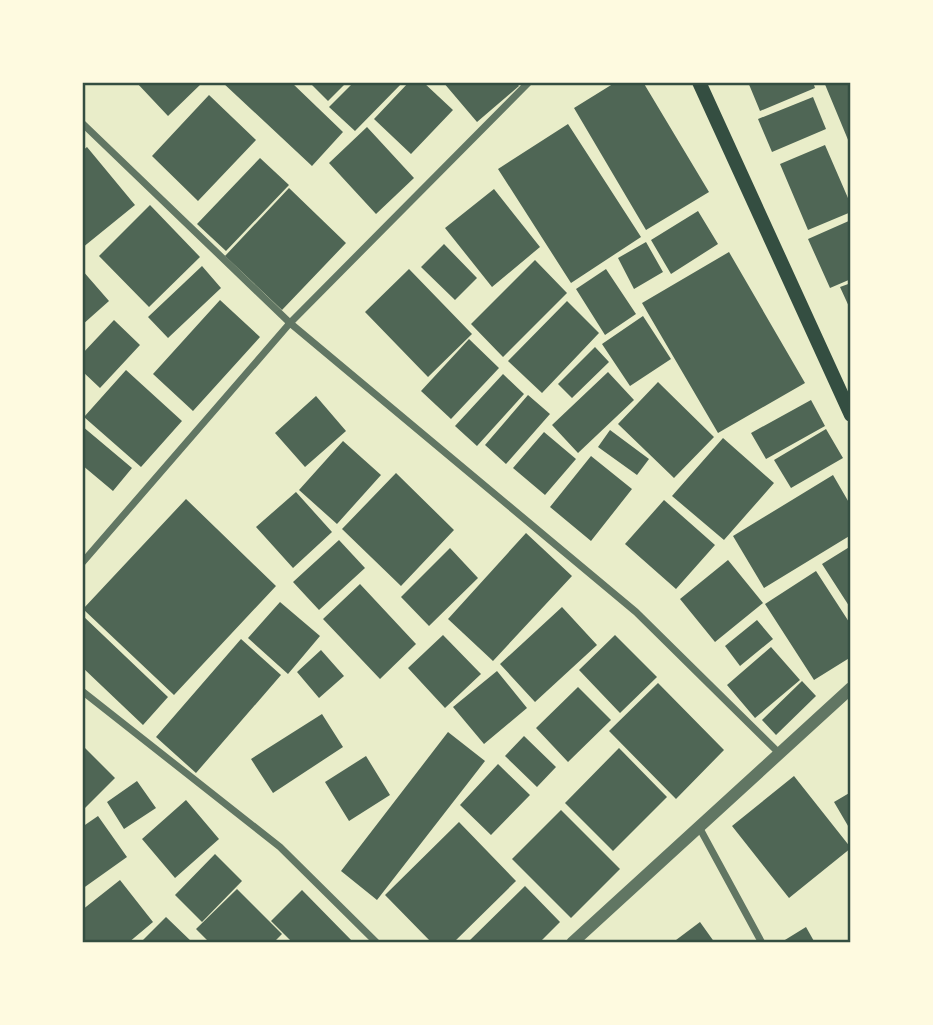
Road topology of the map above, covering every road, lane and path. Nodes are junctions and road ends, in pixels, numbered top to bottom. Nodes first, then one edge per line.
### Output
1 (529, 82) edge
2 (699, 82) edge
3 (82, 123) edge
4 (290, 323) junction
5 (851, 415) edge
6 (82, 563) edge
7 (851, 688) edge
8 (82, 691) edge
9 (779, 753) junction
10 (699, 827) junction
11 (377, 943) edge
12 (572, 943) edge
13 (762, 943) edge

1 - 4 street
2 - 5 main road
3 - 4 street
4 - 6 street
4 - 9 street
7 - 9 street
8 - 11 street
9 - 10 street
10 - 12 street
10 - 13 street

